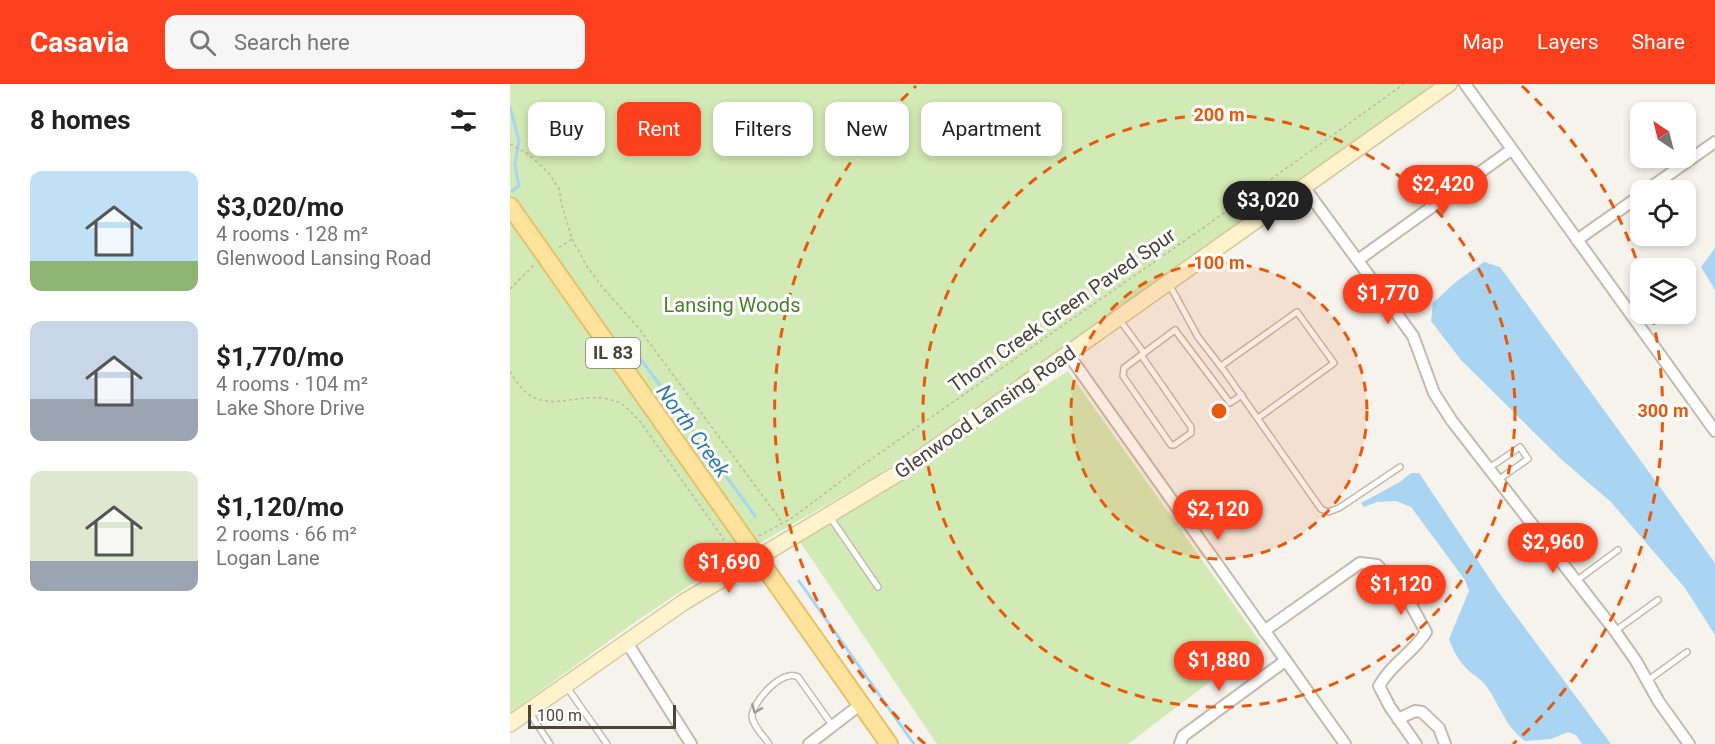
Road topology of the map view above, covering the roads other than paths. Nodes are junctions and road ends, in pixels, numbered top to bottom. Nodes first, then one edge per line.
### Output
1 (1449, 84) edge
2 (1465, 84) edge
3 (1715, 142) edge
4 (1510, 150) junction
5 (1661, 180) edge
6 (1304, 187) junction
7 (1630, 203) edge
8 (510, 206) edge
9 (1577, 240) junction
10 (1358, 260) junction
11 (1168, 282) junction
12 (1118, 318) junction
13 (1068, 354) junction
14 (1142, 354) junction
15 (1221, 366) junction
16 (1242, 395) junction
17 (1258, 418) junction
18 (1715, 431) edge
19 (1400, 467) dead end
20 (1489, 468) junction
21 (1498, 480) junction
22 (829, 516) junction
23 (1618, 550) dead end
24 (758, 558) junction
25 (1576, 581) junction
26 (878, 587) dead end
27 (1658, 600) dead end
28 (1264, 631) junction
29 (1615, 631) junction
30 (626, 641) junction
31 (1687, 652) dead end
32 (1286, 661) junction
33 (1647, 681) junction
34 (565, 685) junction
35 (861, 704) junction
36 (528, 710) junction
37 (1398, 719) junction
38 (510, 724) edge
39 (832, 725) junction
40 (550, 744) edge
41 (607, 744) edge
42 (691, 744) edge
43 (769, 744) edge
44 (809, 744) edge
45 (889, 744) edge
46 (1180, 744) edge
47 (1346, 744) edge
48 (1416, 744) edge
49 (1445, 744) edge
50 (1689, 744) edge

1 - 6 main road, Glenwood Lansing Road
2 - 4 street
3 - 5 street
4 - 9 street
4 - 10 street
6 - 10 street
6 - 11 main road, Glenwood Lansing Road
7 - 9 street
8 - 24 main road, IL 83
9 - 18 street
10 - 20 street
11 - 12 main road, Glenwood Lansing Road
11 - 15 lane
12 - 13 main road, Glenwood Lansing Road
12 - 14 lane
13 - 22 main road, Glenwood Lansing Road
13 - 28 street
14 - 14 lane
14 - 16 lane
15 - 16 lane
15 - 17 lane
16 - 17 lane
17 - 19 lane
20 - 21 street
20 - 21 lane
21 - 25 street
22 - 24 main road, Glenwood Lansing Road
22 - 26 lane
23 - 25 lane
24 - 30 main road, Glenwood Lansing Road
24 - 35 main road, IL 83
25 - 29 street
27 - 29 lane
28 - 32 street
28 - 37 street
29 - 33 street
30 - 34 main road, Glenwood Lansing Road
30 - 42 street
31 - 33 lane
32 - 46 street
32 - 47 street
33 - 50 street
34 - 36 main road, Glenwood Lansing Road
34 - 41 lane
35 - 39 street
35 - 45 main road, IL 83
36 - 38 main road, Glenwood Lansing Road
36 - 40 lane
37 - 48 street
37 - 49 street
39 -> 43 lane
39 - 44 street

